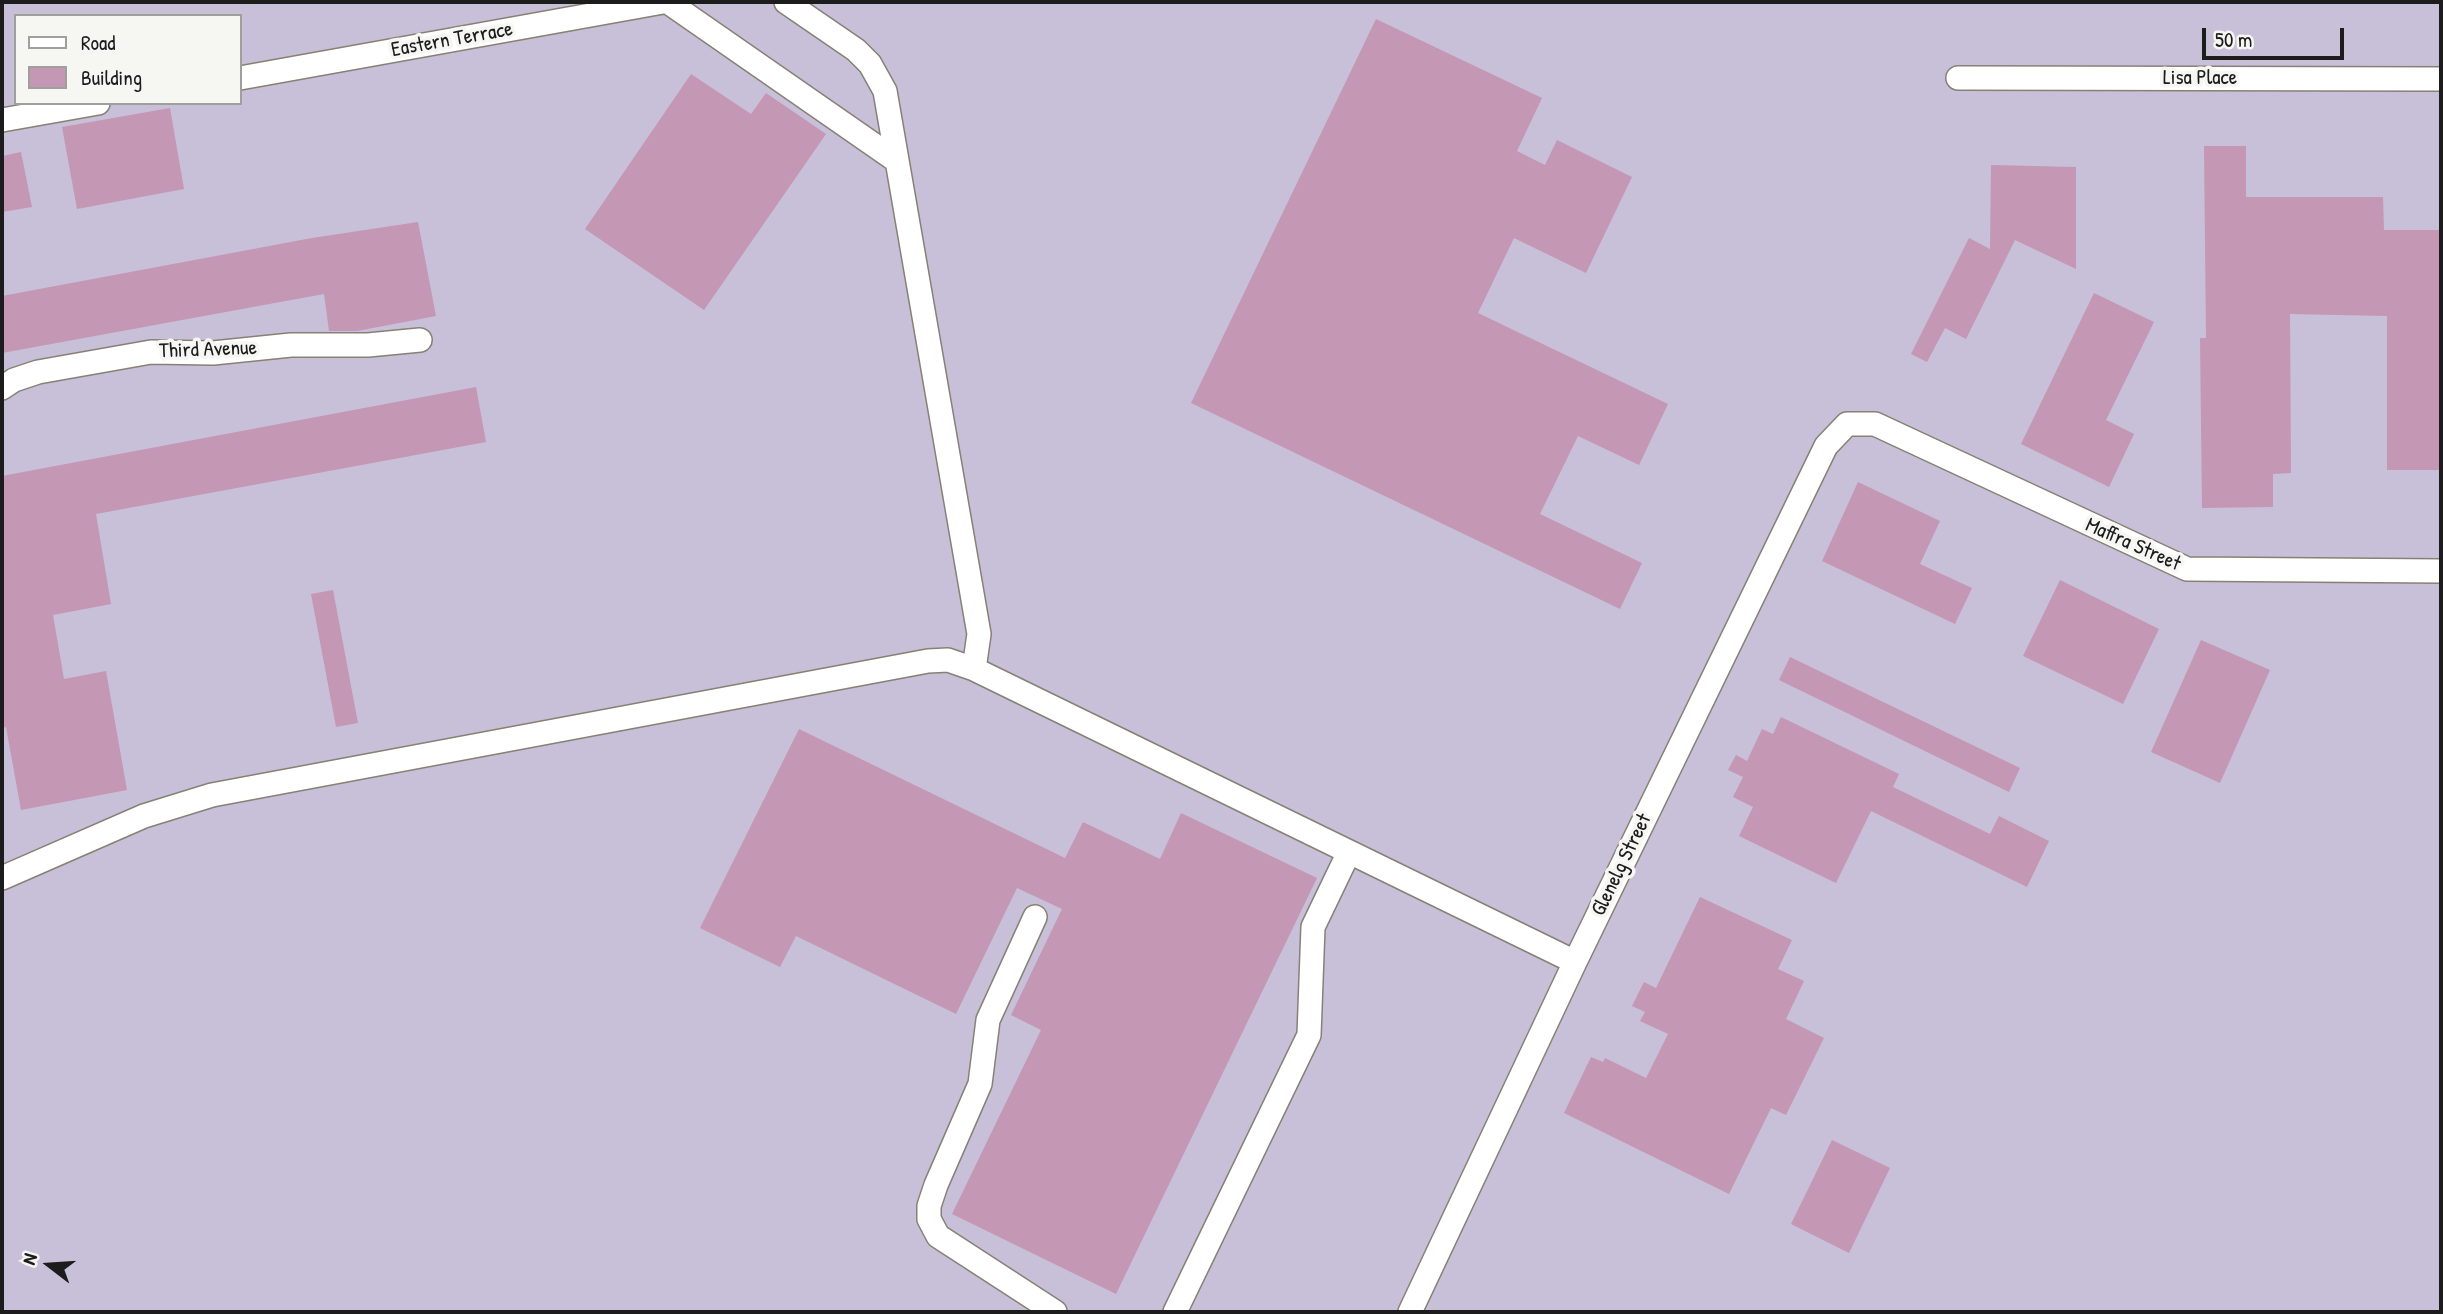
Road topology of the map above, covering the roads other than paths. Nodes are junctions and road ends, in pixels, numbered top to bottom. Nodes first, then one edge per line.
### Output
1 (666, 2) edge
2 (786, 2) edge
3 (242, 78) edge
4 (1958, 78) dead end
5 (2441, 79) edge
6 (87, 105) edge
7 (2, 121) edge
8 (897, 161) junction
9 (420, 340) dead end
10 (2, 388) edge
11 (1847, 424) joint
12 (2441, 571) edge
13 (974, 669) junction
14 (1349, 852) junction
15 (2, 878) edge
16 (1035, 917) dead end
17 (1575, 962) junction
18 (1055, 1312) edge
19 (1175, 1312) edge
20 (1410, 1312) edge

1 - 3 street, Eastern Terrace
1 - 8 street
2 - 8 street
4 - 5 street, Lisa Place
6 - 7 street
8 - 13 street
9 - 10 street, Third Avenue
11 - 12 street, Maffra Street
11 - 17 street, Glenelg Street
13 - 14 street
13 - 15 street
14 - 17 street
14 - 19 street
16 - 18 street
17 - 20 street, Glenelg Street

